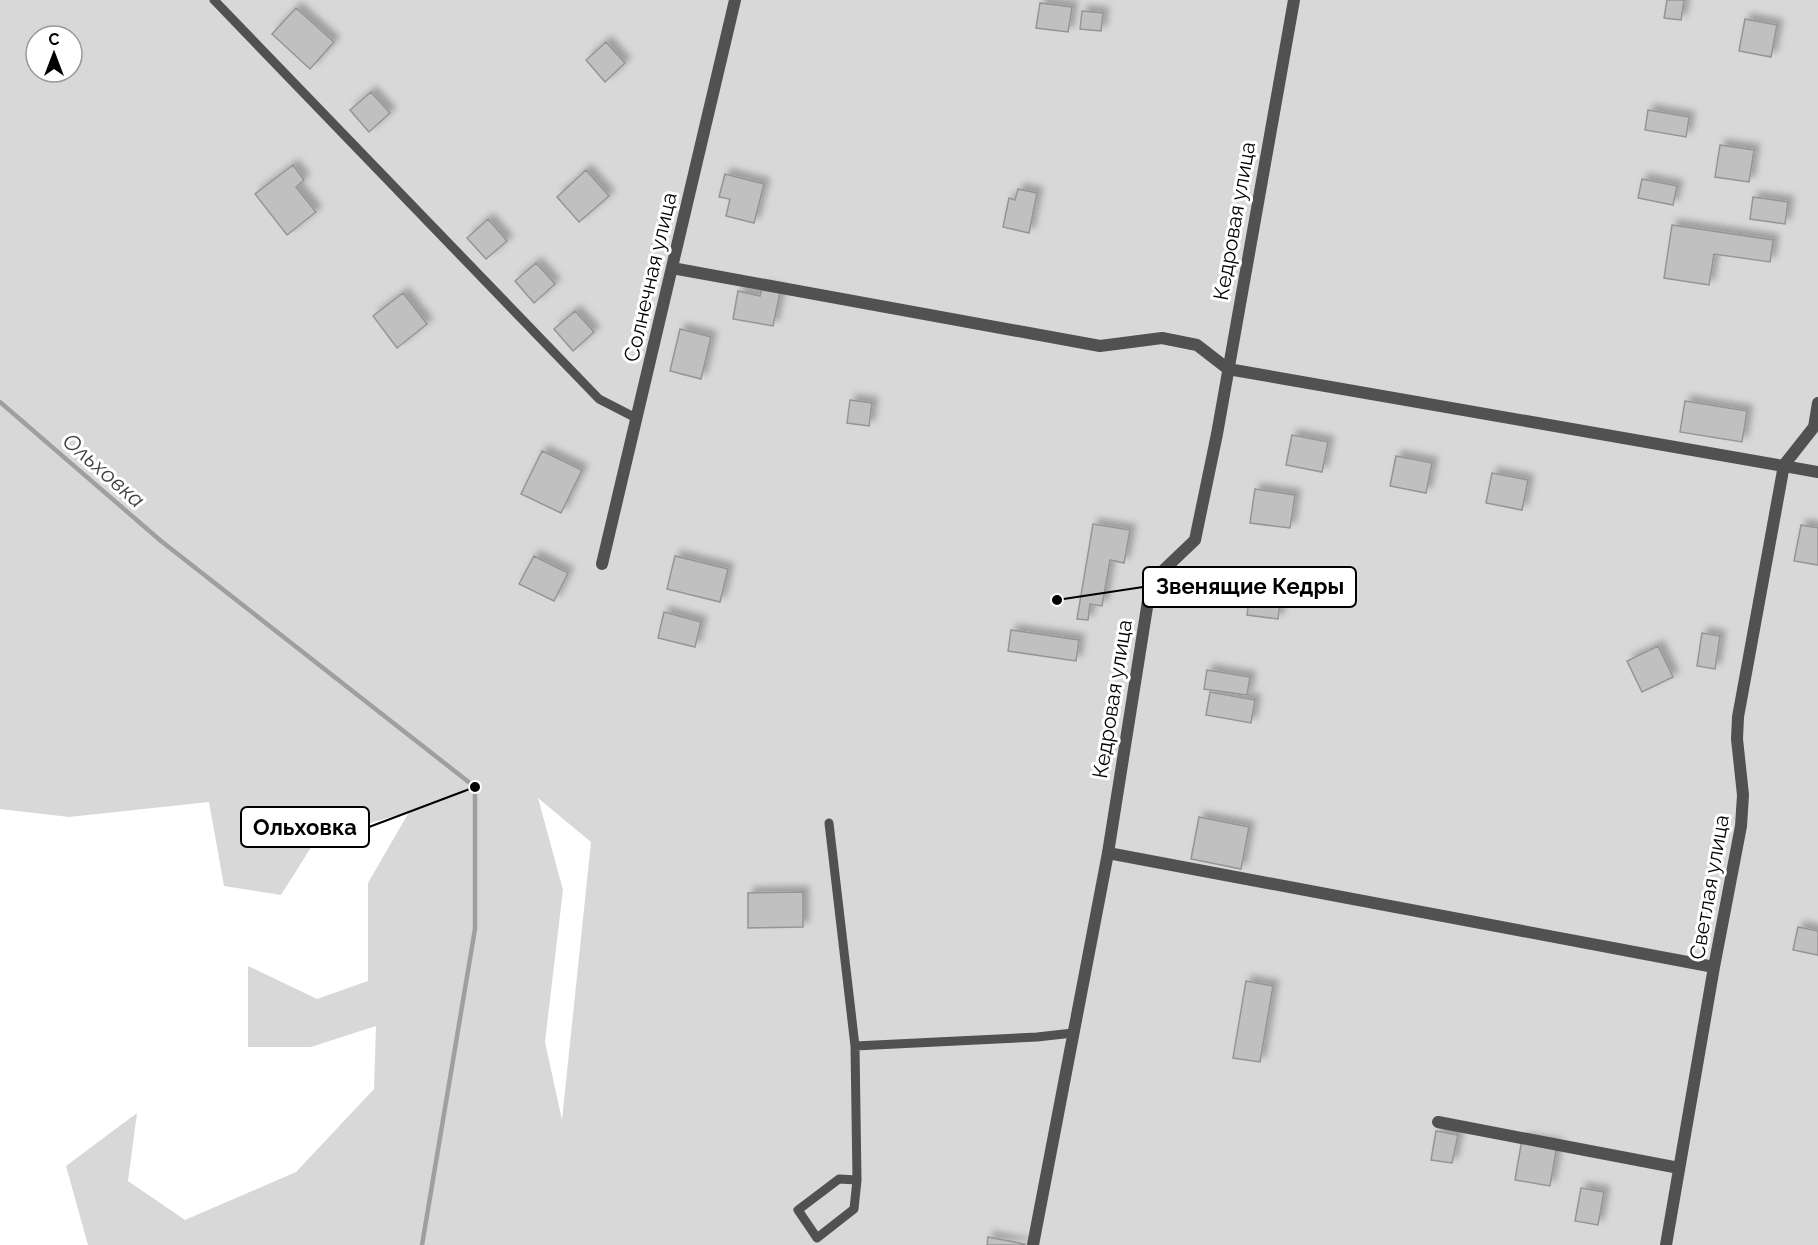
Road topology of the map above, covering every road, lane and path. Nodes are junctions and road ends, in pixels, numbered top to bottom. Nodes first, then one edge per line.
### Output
1 (214, 0) edge
2 (735, 0) edge
3 (1294, 0) edge
4 (672, 268) junction
5 (1228, 369) junction
6 (1818, 403) edge
7 (636, 417) junction
8 (1784, 465) junction
9 (1818, 472) edge
10 (602, 564) dead end
11 (829, 823) dead end
12 (1108, 853) junction
13 (1714, 967) junction
14 (1073, 1033) junction
15 (855, 1046) junction
16 (1438, 1122) dead end
17 (1679, 1168) junction
18 (857, 1180) junction
19 (1033, 1245) edge
20 (1666, 1245) edge

1 - 7 lane
2 - 4 street, Солнечная улица
3 - 5 street, Кедровая улица
4 - 5 street
4 - 7 street, Солнечная улица
5 - 8 street
5 - 12 street, Кедровая улица
6 - 8 street, Светлая улица
7 - 10 street, Солнечная улица
8 - 9 street
8 - 13 street, Светлая улица
11 - 15 lane
12 - 13 street
12 - 14 street, Кедровая улица
13 - 17 street, Светлая улица
14 - 15 lane
14 - 19 street, Кедровая улица
15 - 18 lane
16 - 17 street
17 - 20 street, Светлая улица
18 - 18 lane

